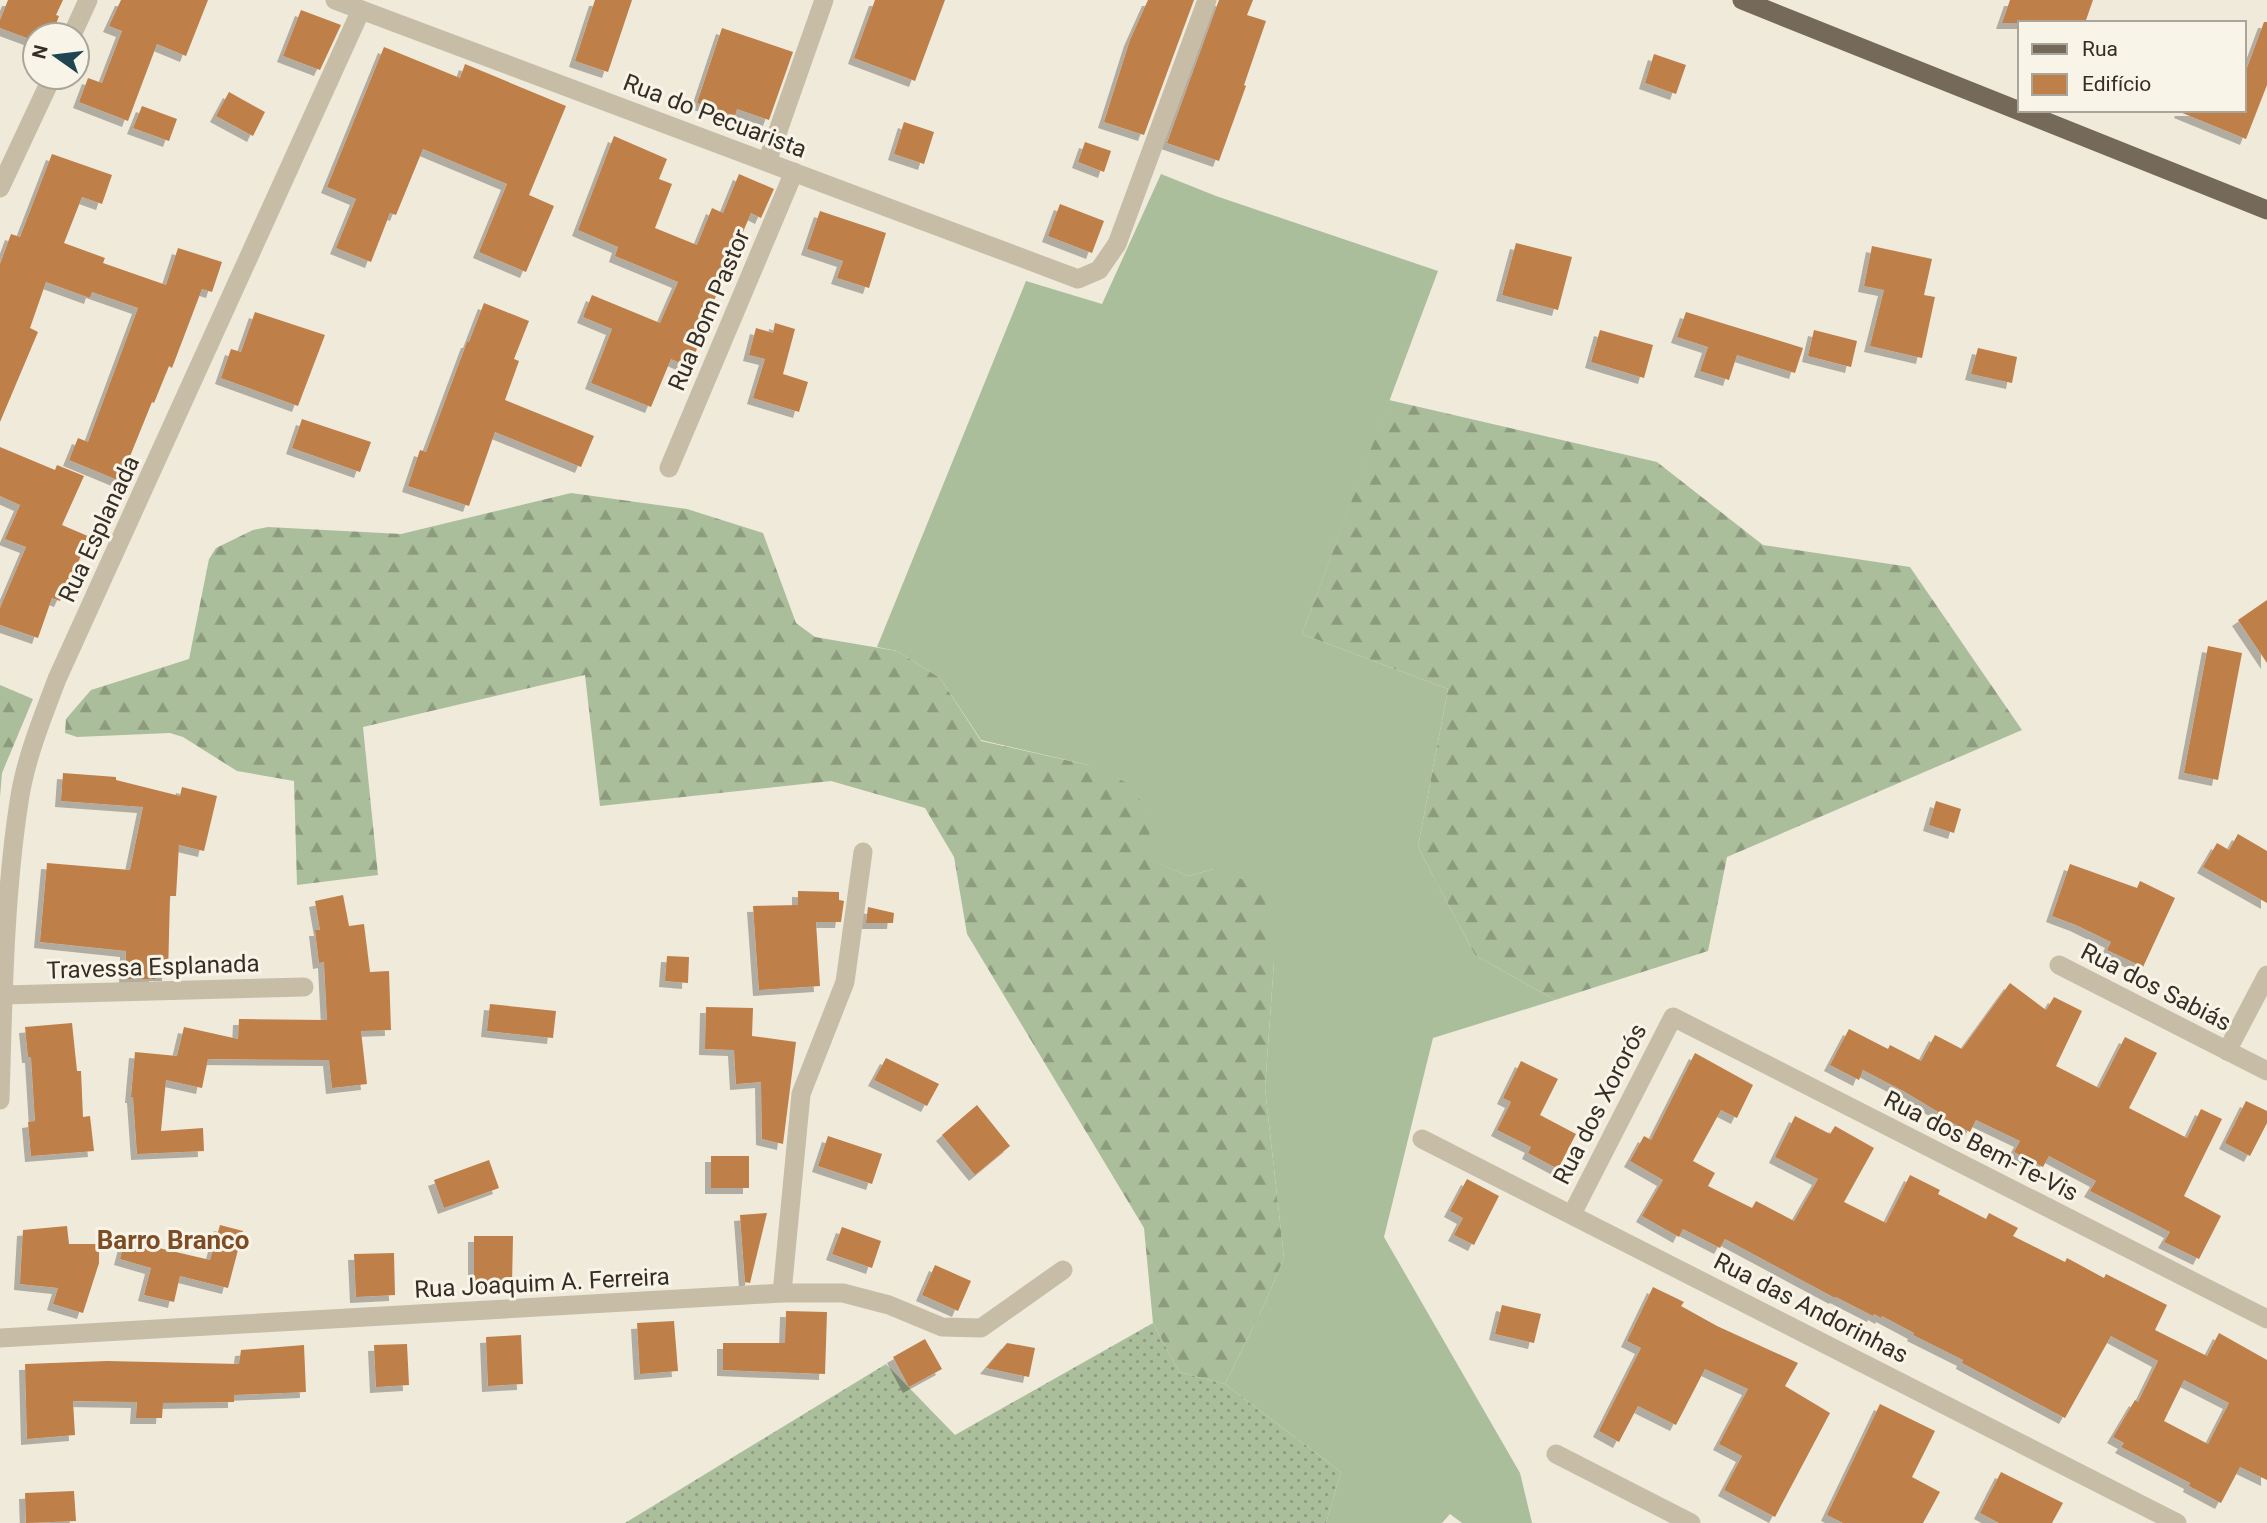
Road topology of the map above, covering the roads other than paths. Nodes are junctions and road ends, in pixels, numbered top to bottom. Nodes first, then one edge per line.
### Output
1 (88, 0) edge
2 (335, 0) edge
3 (824, 0) edge
4 (1207, 0) edge
5 (1742, 0) edge
6 (361, 10) junction
7 (78, 21) edge
8 (45, 91) edge
9 (2018, 110) edge
10 (2022, 112) edge
11 (767, 162) junction
12 (794, 172) junction
13 (0, 188) edge
14 (2267, 210) edge
15 (669, 468) dead end
16 (863, 852) dead end
17 (2059, 965) dead end
18 (2267, 975) edge
19 (304, 987) dead end
20 (3, 995) junction
21 (1673, 1017) joint
22 (2227, 1051) junction
23 (2267, 1071) edge
24 (0, 1100) edge
25 (1422, 1139) dead end
26 (1572, 1214) junction
27 (1063, 1270) dead end
28 (782, 1293) junction
29 (2267, 1319) edge
30 (0, 1338) edge
31 (1556, 1454) dead end
32 (1692, 1523) edge
33 (2177, 1523) edge

1 - 7 street
2 - 6 street, Rua do Pecuarista
3 - 11 street
4 - 12 street, Rua do Pecuarista
5 - 9 main road
6 - 11 street, Rua do Pecuarista
6 - 20 street, Rua Esplanada
8 - 13 street
10 - 14 main road
11 - 12 street, Rua do Pecuarista
12 - 15 street, Rua Bom Pastor
16 - 28 street
17 - 22 street, Rua dos Sabiás
18 - 22 street
19 - 20 street, Travessa Esplanada
20 - 24 street, Rua Esplanada
21 - 26 street, Rua dos Xororós
21 - 29 street, Rua dos Bem-Te-Vis
22 - 23 street, Rua dos Sabiás
25 - 26 street, Rua das Andorinhas
26 - 33 street, Rua das Andorinhas
27 - 28 street, Rua Joaquim A. Ferreira
28 - 30 street, Rua Joaquim A. Ferreira
31 - 32 street

